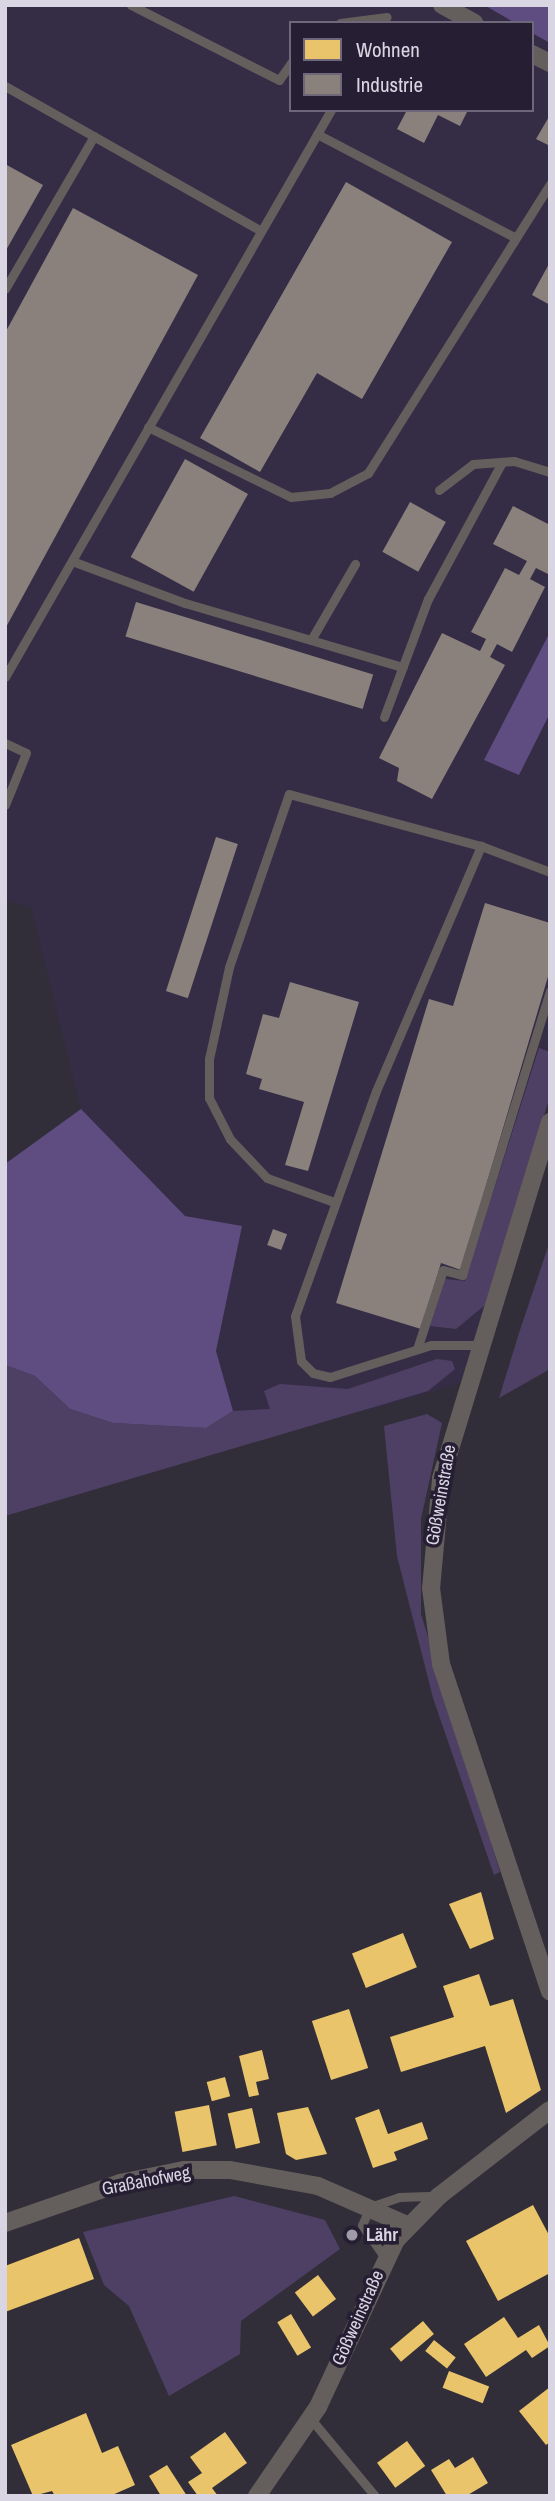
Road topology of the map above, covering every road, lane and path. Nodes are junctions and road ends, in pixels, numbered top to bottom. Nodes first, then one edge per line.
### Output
1 (131, 5) edge
2 (394, 5) edge
3 (442, 5) edge
4 (385, 20) edge
5 (470, 21) edge
6 (534, 55) edge
7 (550, 63) edge
8 (289, 66) edge
9 (5, 86) edge
10 (330, 112) edge
11 (317, 134) junction
12 (94, 136) junction
13 (550, 184) edge
14 (261, 231) junction
15 (514, 237) junction
16 (5, 289) edge
17 (148, 427) junction
18 (502, 462) junction
19 (550, 472) edge
20 (439, 490) dead end
21 (72, 561) junction
22 (355, 564) dead end
23 (311, 640) junction
24 (403, 667) junction
25 (7, 670) edge
26 (384, 717) dead end
27 (5, 743) edge
28 (5, 804) edge
29 (481, 846) junction
30 (550, 872) edge
31 (550, 991) edge
32 (537, 1039) junction
33 (550, 1043) edge
34 (550, 1122) edge
35 (334, 1202) junction
36 (481, 1345) junction
37 (417, 1349) junction
38 (550, 1990) edge
39 (550, 2110) edge
40 (439, 2196) junction
41 (370, 2207) junction
42 (5, 2223) edge
43 (409, 2226) junction
44 (385, 2258) junction
45 (310, 2418) junction
46 (257, 2496) edge
47 (375, 2496) edge

1 - 8 lane
2 - 4 lane
3 - 5 street
6 - 7 street
9 - 12 lane
10 - 11 lane
11 - 14 lane
11 - 15 lane
12 - 14 lane
12 - 16 lane
13 - 15 lane
14 - 17 lane
15 - 17 lane
17 - 21 lane
18 - 19 lane
18 - 20 lane
18 - 24 lane
21 - 23 lane
21 - 25 lane
22 - 23 lane
23 - 24 lane
24 - 26 lane
27 - 28 lane
29 - 30 lane
29 - 35 lane
29 - 35 lane
31 - 32 lane
32 - 33 lane
32 - 37 lane
34 - 36 street, Gößweinstraße
35 - 37 lane
36 - 37 lane
36 - 38 street, Gößweinstraße
39 - 40 street, Gößweinstraße
40 - 41 lane
40 - 43 street, Gößweinstraße
41 - 42 street, Graßahofweg
41 - 43 street, Graßahofweg
41 - 44 lane
43 - 44 street, Gößweinstraße
44 - 45 street, Gößweinstraße
45 - 46 street, Gößweinstraße
45 - 47 lane

